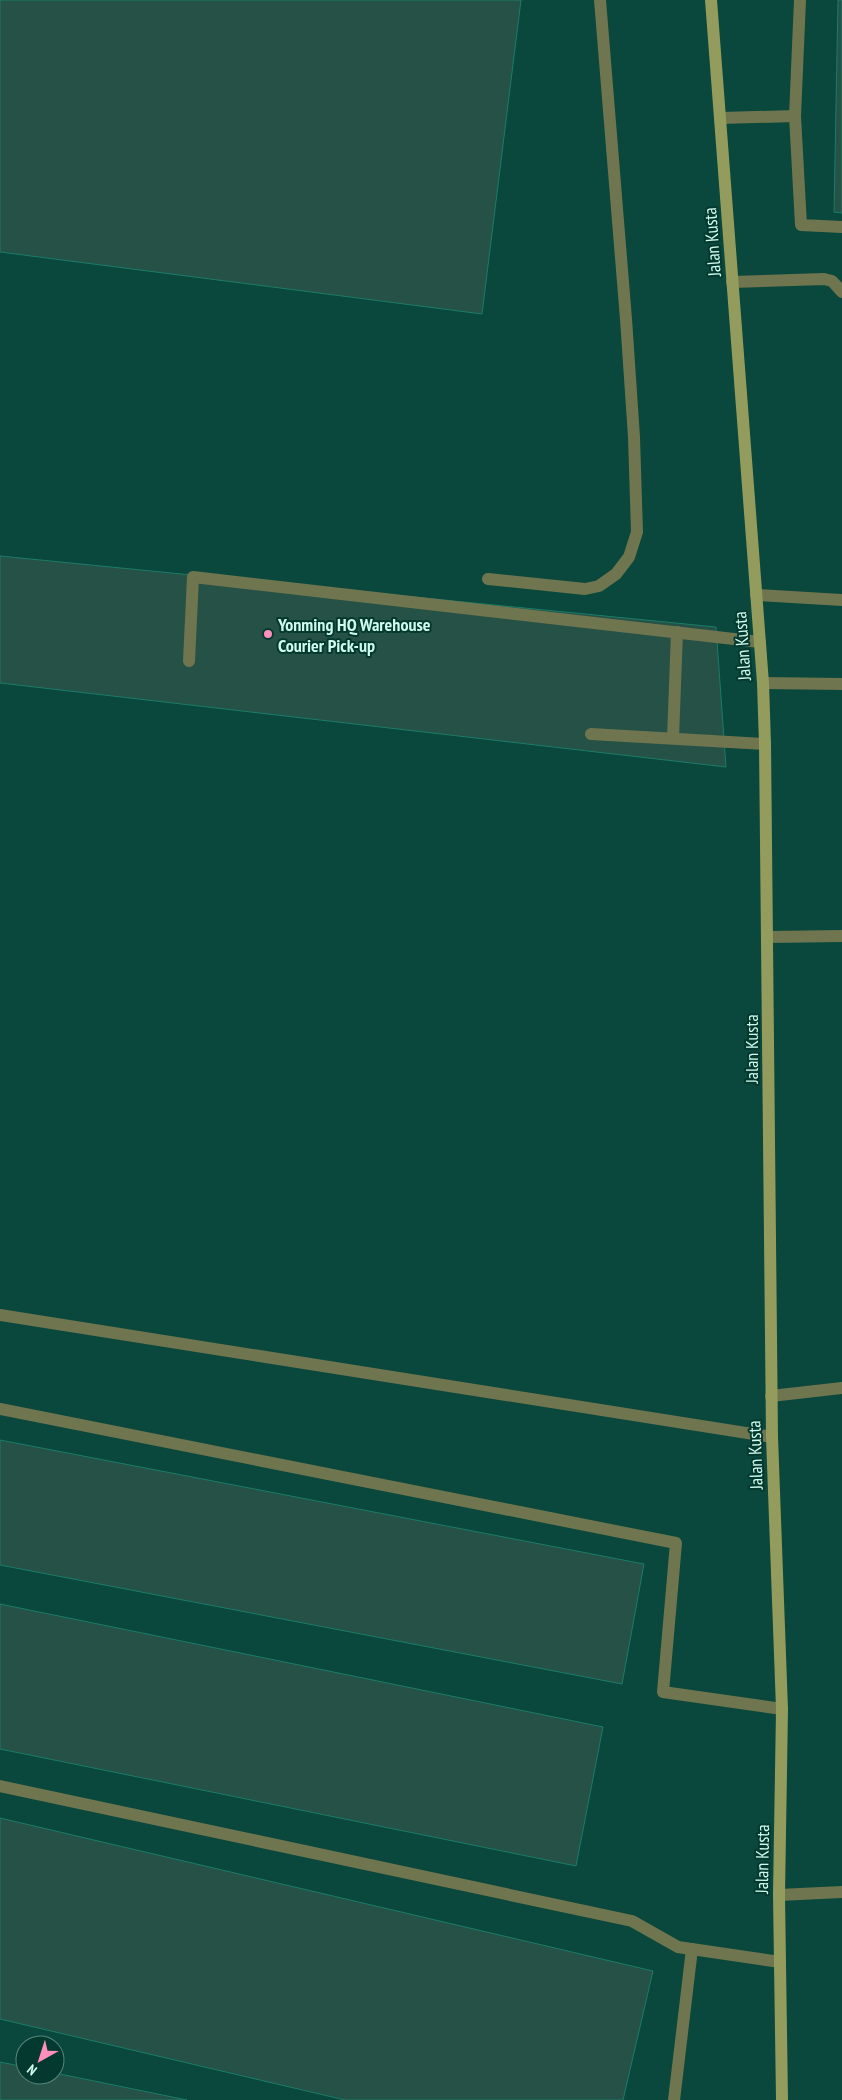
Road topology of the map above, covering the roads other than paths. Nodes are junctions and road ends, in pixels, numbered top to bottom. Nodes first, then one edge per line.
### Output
1 (600, 0) edge
2 (711, 0) edge
3 (800, 0) edge
4 (795, 116) junction
5 (721, 118) junction
6 (842, 226) edge
7 (732, 282) junction
8 (842, 292) edge
9 (488, 579) dead end
10 (756, 595) junction
11 (842, 600) edge
12 (677, 632) junction
13 (760, 642) junction
14 (189, 661) dead end
15 (763, 683) junction
16 (842, 684) edge
17 (592, 734) dead end
18 (673, 738) junction
19 (766, 744) junction
20 (842, 936) edge
21 (768, 937) junction
22 (0, 1315) edge
23 (842, 1388) edge
24 (771, 1396) junction
25 (0, 1409) edge
26 (772, 1437) junction
27 (782, 1710) junction
28 (0, 1786) edge
29 (842, 1892) edge
30 (779, 1895) junction
31 (692, 1949) junction
32 (780, 1962) junction
33 (674, 2100) edge
34 (782, 2100) edge

1 - 9 lane
2 - 5 street, Jalan Kusta
3 - 4 lane
4 - 5 lane
4 - 6 lane
5 - 7 street, Jalan Kusta
7 - 8 lane
7 - 10 street, Jalan Kusta
10 - 11 lane
10 - 13 street, Jalan Kusta
12 - 13 lane
12 - 14 lane
12 - 18 lane
13 - 15 street, Jalan Kusta
15 - 16 lane
15 - 19 street, Jalan Kusta
17 - 18 lane
18 - 19 lane
19 - 21 street, Jalan Kusta
20 - 21 lane
21 - 24 street, Jalan Kusta
22 - 26 lane
23 - 24 lane
24 - 26 street, Jalan Kusta
25 - 27 lane
26 - 27 street, Jalan Kusta
27 - 30 street, Jalan Kusta
28 - 31 lane
29 - 30 lane
30 - 32 street, Jalan Kusta
31 - 32 lane
31 - 33 lane
32 - 34 street, Jalan Kusta

